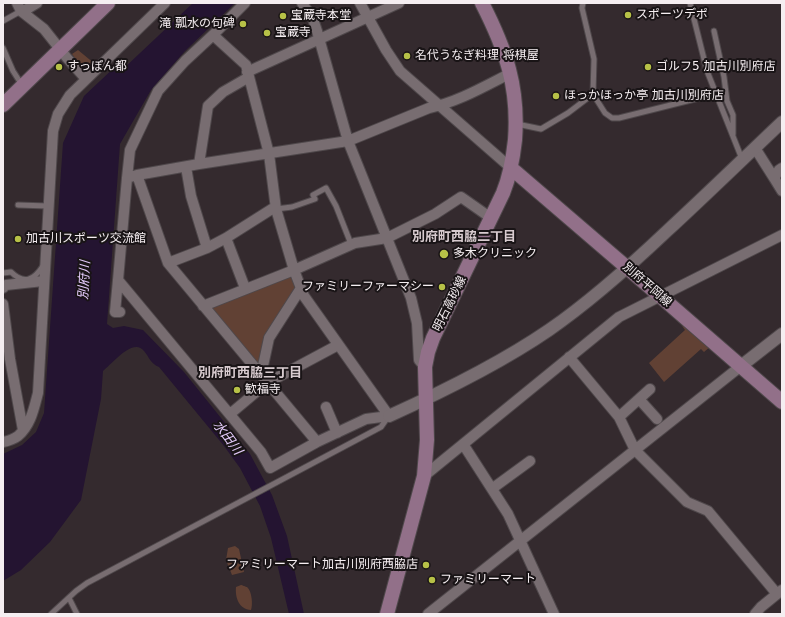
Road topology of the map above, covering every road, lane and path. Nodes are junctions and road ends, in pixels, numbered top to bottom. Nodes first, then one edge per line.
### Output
1 (37, 3) edge
2 (108, 3) edge
3 (166, 3) edge
4 (245, 3) edge
5 (302, 3) edge
6 (360, 3) edge
7 (399, 3) edge
8 (482, 3) edge
9 (584, 3) edge
10 (690, 3) edge
11 (20, 8) edge
12 (368, 18) junction
13 (3, 21) edge
14 (714, 32) dead end
15 (213, 35) junction
16 (319, 39) junction
17 (3, 48) edge
18 (60, 50) junction
19 (511, 73) junction
20 (248, 74) junction
21 (86, 79) junction
22 (23, 86) junction
23 (593, 94) junction
24 (715, 94) junction
25 (3, 105) edge
26 (439, 106) junction
27 (782, 122) edge
28 (516, 124) junction
29 (733, 137) junction
30 (348, 141) junction
31 (755, 148) junction
32 (269, 154) junction
33 (742, 160) junction
34 (199, 164) junction
35 (186, 167) junction
36 (511, 168) junction
37 (782, 168) edge
38 (137, 175) junction
39 (126, 178) junction
40 (774, 178) junction
41 (782, 191) edge
42 (18, 205) dead end
43 (48, 206) junction
44 (275, 208) junction
45 (491, 218) junction
46 (782, 235) edge
47 (226, 238) junction
48 (387, 238) junction
49 (351, 244) junction
50 (207, 248) junction
51 (44, 263) junction
52 (168, 263) junction
53 (627, 268) junction
54 (294, 270) junction
55 (3, 272) edge
56 (118, 280) junction
57 (43, 281) junction
58 (3, 288) edge
59 (245, 288) junction
60 (301, 288) junction
61 (660, 296) junction
62 (3, 304) edge
63 (203, 306) junction
64 (120, 312) dead end
65 (782, 334) edge
66 (338, 345) junction
67 (569, 357) junction
68 (741, 366) junction
69 (424, 367) junction
70 (264, 379) junction
71 (650, 389) dead end
72 (639, 399) junction
73 (426, 400) junction
74 (782, 402) edge
75 (326, 407) dead end
76 (230, 414) junction
77 (389, 416) junction
78 (619, 417) junction
79 (657, 419) dead end
80 (23, 430) junction
81 (337, 433) junction
82 (3, 442) edge
83 (318, 442) junction
84 (463, 444) junction
85 (635, 450) junction
86 (530, 461) dead end
87 (424, 476) junction
88 (493, 488) junction
89 (521, 540) junction
90 (780, 592) edge
91 (69, 598) junction
92 (51, 614) edge
93 (77, 614) edge
94 (387, 614) edge
95 (428, 614) edge
96 (554, 614) edge
97 (755, 614) edge

1 - 11 street
2 - 18 main road
3 - 21 street
4 - 15 street
5 - 16 street
6 - 12 street
7 - 12 street
8 - 19 main road, 明石高砂線
9 - 23 lane
10 - 24 lane
11 - 13 lane
11 - 18 street
12 - 16 street
12 - 26 street
14 - 29 lane
15 - 20 street
15 - 39 street
16 - 20 street
16 - 30 street
17 - 22 lane
18 - 21 street
18 - 22 main road
19 - 26 street
19 - 28 main road, 明石高砂線
20 - 32 street
20 - 34 street
21 - 43 street
22 - 25 main road
23 - 24 lane
23 - 28 lane
24 - 29 lane
26 - 30 street
26 - 36 street
27 - 31 street
28 - 36 main road, 明石高砂線
29 - 33 lane
30 - 32 street
30 - 48 street
31 - 33 street
31 - 40 street
32 - 34 street
32 - 44 street
33 - 53 street
34 - 35 street
35 - 38 street
35 - 50 street
36 - 45 main road, 明石高砂線
36 - 53 main road, 別府平岡線
37 - 40 street
38 - 39 street
38 - 52 street
39 - 56 street
40 - 41 street
42 - 43 lane
43 - 51 street
44 - 47 street
44 - 49 lane
44 - 54 street
45 - 48 street
45 - 69 main road, 明石高砂線
46 - 61 street
47 - 50 street
47 - 59 street
48 - 49 street
48 - 69 street
49 - 54 street
50 - 52 street
51 - 55 lane
51 - 57 street
52 - 63 street
53 - 61 main road, 別府平岡線
53 - 73 street
54 - 59 street
54 - 60 street
56 - 64 street
56 - 76 street
57 - 58 street
57 - 80 street
59 - 63 street
60 - 66 street
60 - 70 street
61 - 67 street
61 - 68 main road, 別府平岡線
62 - 80 street
63 - 70 street
65 - 68 street
66 - 70 street
66 - 77 street
67 - 78 street
67 - 84 street
68 - 74 main road, 別府平岡線
68 - 85 street
69 - 73 main road, 明石高砂線
70 - 76 street
70 - 83 street
71 - 72 street
72 - 78 street
72 - 79 street
73 - 77 street
73 - 87 main road, 明石高砂線
75 - 81 street
76 - 83 street
77 - 81 street
77 - 91 lane
78 - 85 street
80 - 82 street
81 - 83 street
84 - 87 street
84 - 88 street
85 - 89 street
85 - 90 street
86 - 88 street
87 - 94 main road, 明石高砂線
88 - 89 street
89 - 95 street
89 - 96 street
90 - 97 street
91 - 92 lane
91 - 93 lane

